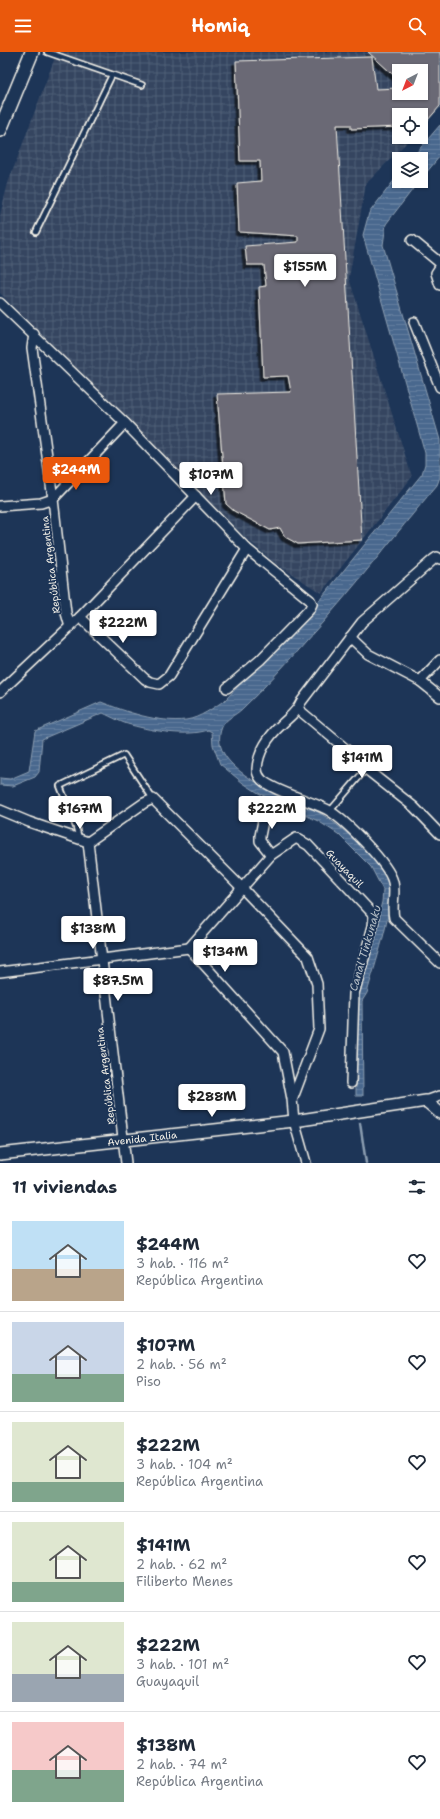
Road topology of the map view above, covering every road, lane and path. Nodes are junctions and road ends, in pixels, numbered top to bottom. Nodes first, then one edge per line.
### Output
1 (32, 52) edge
2 (47, 52) edge
3 (112, 75) junction
4 (142, 85) dead end
5 (2, 116) edge
6 (0, 130) edge
7 (36, 232) dead end
8 (412, 240) dead end
9 (440, 263) edge
10 (440, 267) edge
11 (440, 285) edge
12 (0, 303) edge
13 (414, 322) dead end
14 (34, 334) junction
15 (440, 387) edge
16 (125, 423) junction
17 (196, 496) junction
18 (53, 499) junction
19 (0, 506) edge
20 (248, 549) junction
21 (439, 558) edge
22 (80, 617) junction
23 (70, 627) junction
24 (350, 637) junction
25 (440, 660) edge
26 (420, 681) junction
27 (227, 688) dead end
28 (0, 692) edge
29 (440, 697) edge
30 (298, 709) junction
31 (366, 769) junction
32 (153, 799) junction
33 (266, 806) dead end
34 (0, 810) edge
35 (330, 811) junction
36 (440, 834) edge
37 (84, 841) junction
38 (271, 855) junction
39 (242, 888) junction
40 (188, 948) junction
41 (102, 960) junction
42 (440, 963) edge
43 (0, 972) edge
44 (351, 1083) dead end
45 (440, 1096) edge
46 (292, 1099) junction
47 (426, 1100) junction
48 (440, 1113) edge
49 (294, 1121) junction
50 (124, 1139) junction
51 (0, 1154) edge
52 (126, 1163) edge
53 (306, 1163) edge

1 - 5 main road
2 - 3 lane
3 - 4 lane
3 - 7 lane
5 - 6 main road
8 - 9 street
10 - 11 street
12 - 14 street
13 - 15 street
14 - 16 street
14 - 18 street, República Argentina
16 - 17 street
16 - 18 street
17 - 20 street
17 - 22 street
18 - 19 street
18 - 23 street, República Argentina
20 - 22 street
20 - 27 street
21 - 24 street
22 - 23 street
23 - 28 street
24 - 26 street
24 - 30 street
25 - 26 street
26 - 29 street
30 - 31 street
30 - 35 street
31 - 35 lane
31 - 36 street
32 - 37 street
32 - 37 lane
32 - 39 street
33 - 38 street
34 - 37 street
35 - 42 street
37 - 41 street, República Argentina
38 - 39 street
38 - 44 street, Guayaquil
39 - 40 street
39 - 46 street
40 - 41 street
40 - 46 street
41 - 43 street
41 - 50 street, República Argentina
45 - 47 street
46 - 49 street
47 - 48 street
47 - 49 street, Avenida Italia
49 - 50 street, Avenida Italia
49 - 53 street
50 - 51 street, Avenida Italia
50 - 52 street, República Argentina

